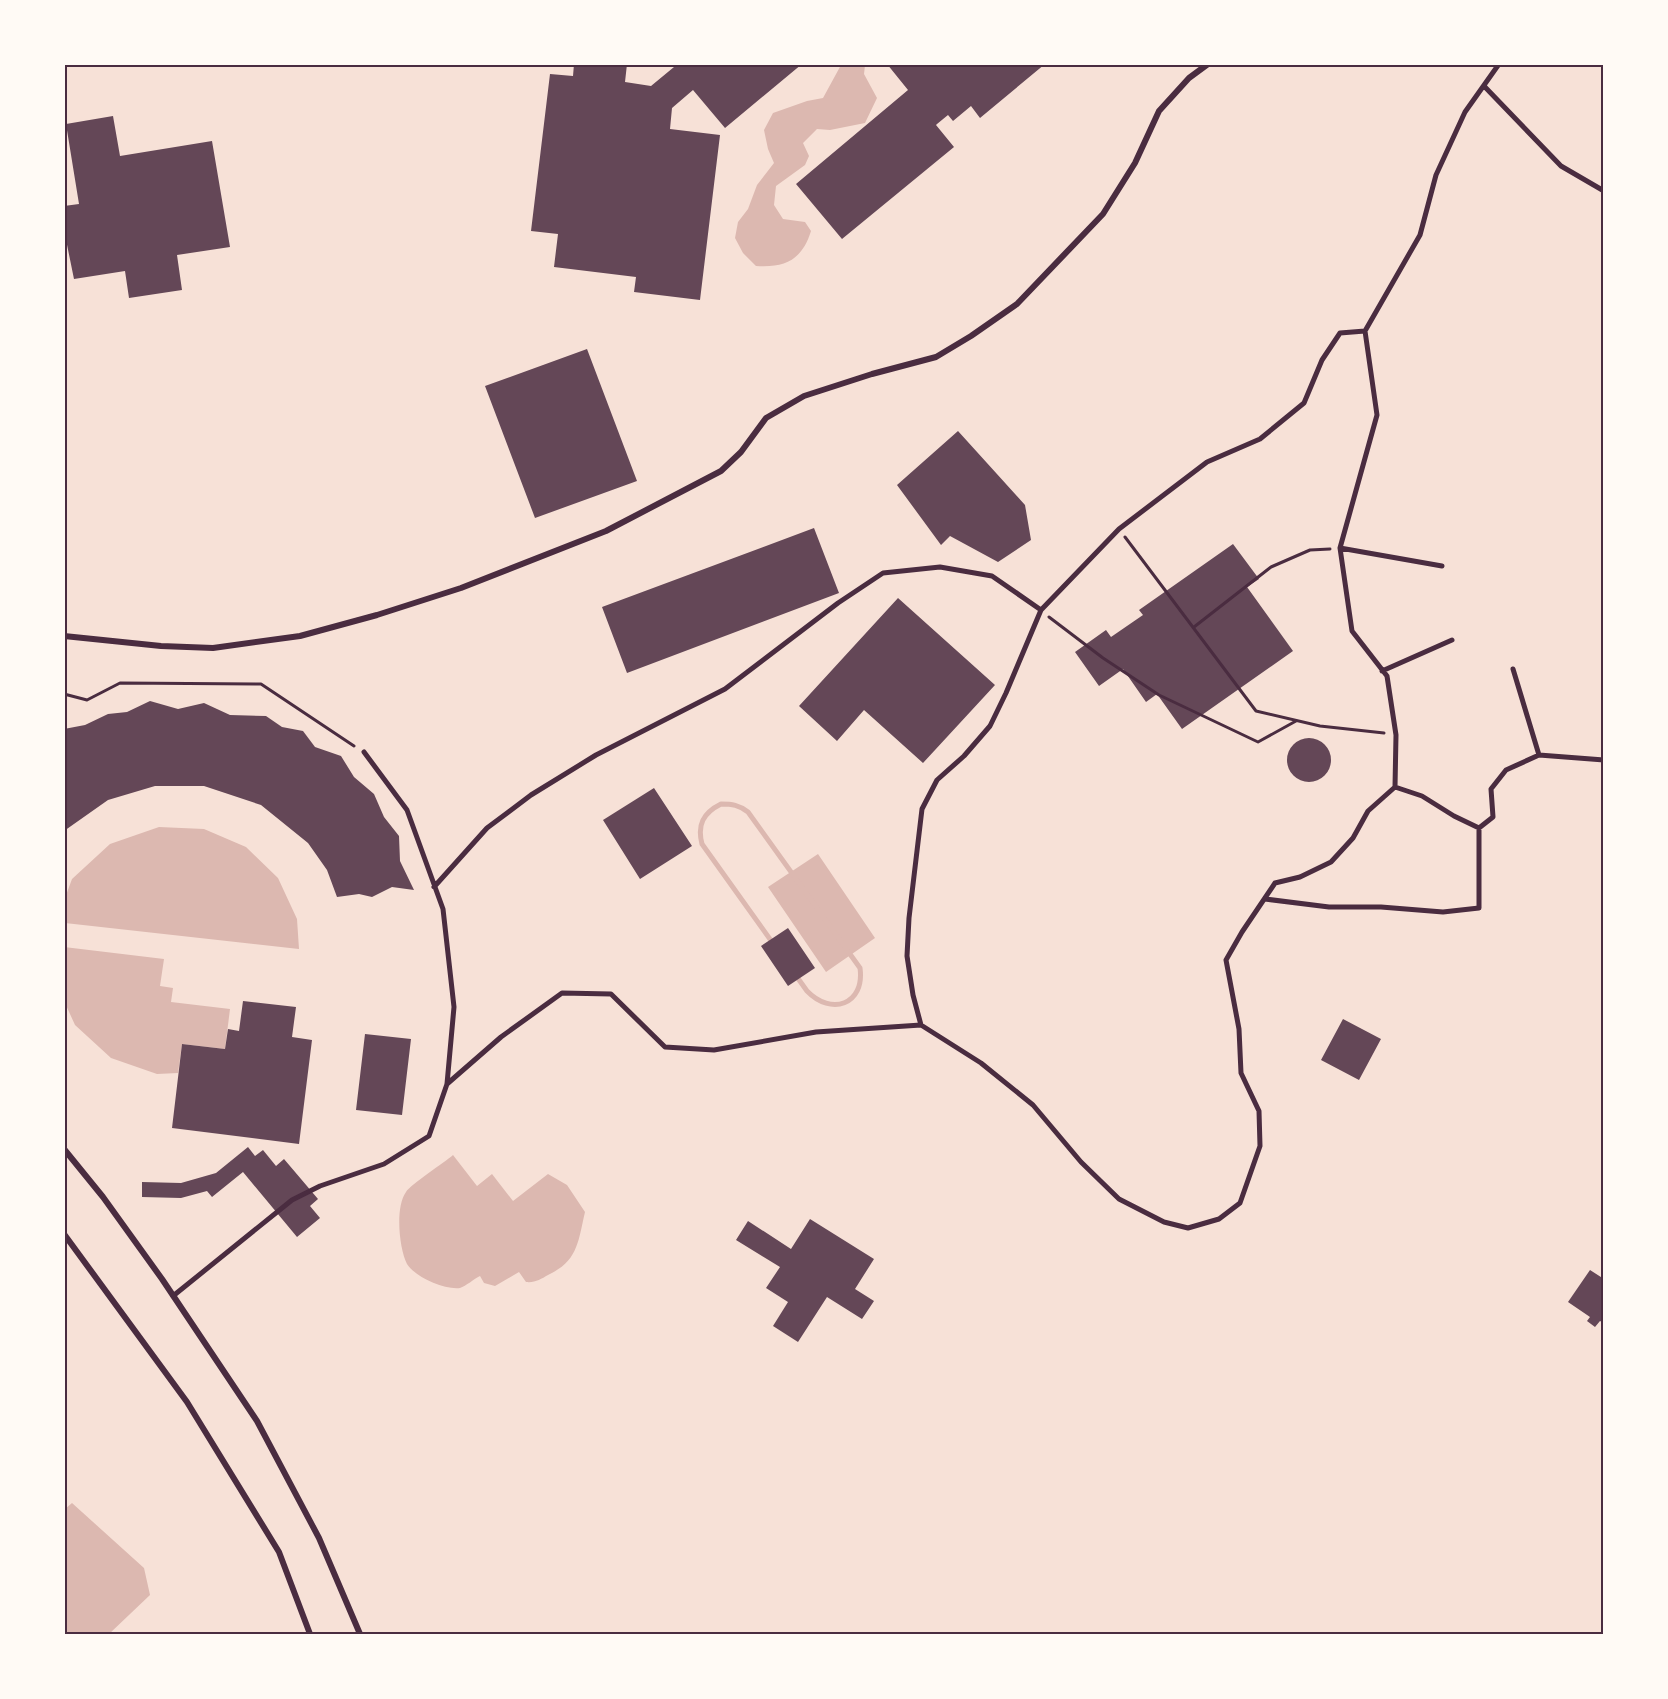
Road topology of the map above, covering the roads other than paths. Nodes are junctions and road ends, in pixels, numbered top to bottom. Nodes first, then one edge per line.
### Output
1 (1208, 64) edge
2 (1499, 64) edge
3 (1484, 86) junction
4 (1604, 190) edge
5 (1365, 331) junction
6 (1340, 548) junction
7 (1442, 566) dead end
8 (1041, 610) junction
9 (64, 636) edge
10 (1452, 640) dead end
11 (1513, 669) dead end
12 (1382, 670) junction
13 (364, 752) road end
14 (1539, 755) junction
15 (1604, 760) edge
16 (1395, 787) junction
17 (1479, 828) junction
18 (434, 887) junction
19 (1265, 899) junction
20 (921, 1025) junction
21 (447, 1084) junction
22 (64, 1149) edge
23 (64, 1234) edge
24 (173, 1296) junction
25 (310, 1635) edge
26 (360, 1635) edge

1 - 9 street
2 - 3 street
3 - 4 street
3 - 5 street
5 - 6 street
5 - 8 street
6 - 7 street
6 - 12 street
8 - 18 street
8 - 20 street
10 - 12 street
11 - 14 street
12 - 16 street
13 - 18 street
14 - 15 street
14 - 17 street
16 - 17 street
16 - 19 street
17 - 19 street
18 - 21 street
19 - 20 street
20 - 21 street
21 - 24 street
22 - 24 street
23 - 25 street
24 - 26 street

